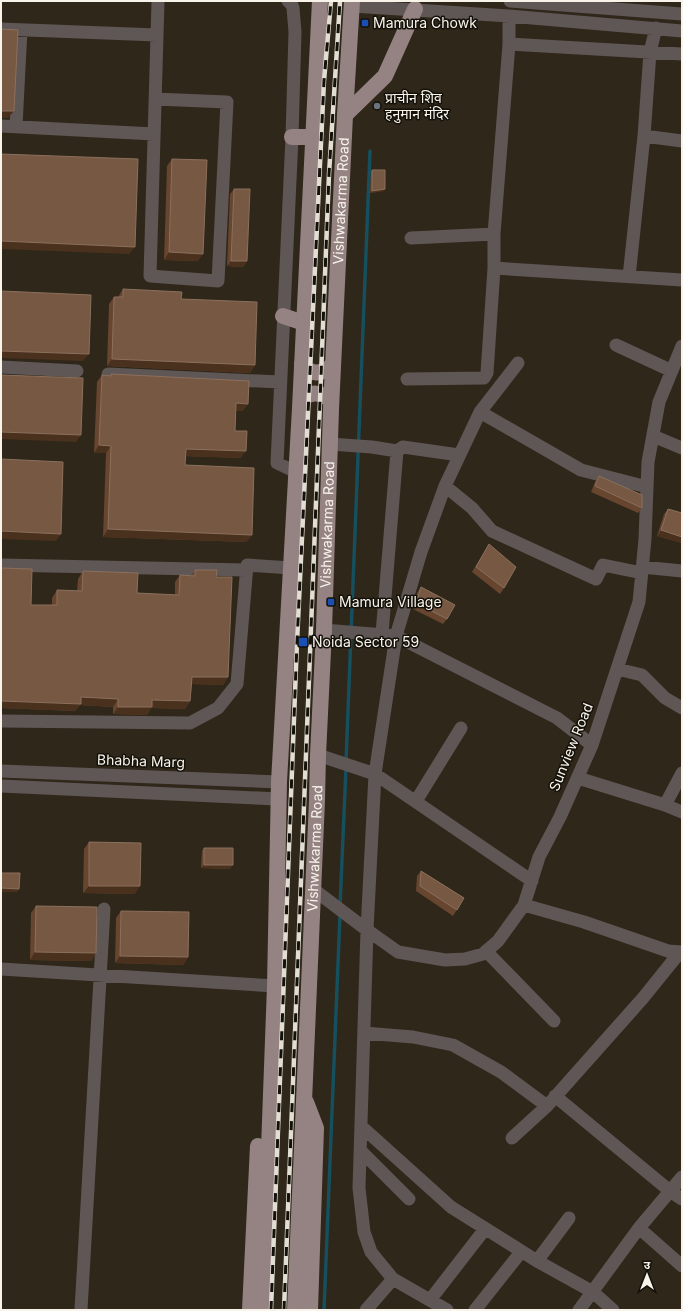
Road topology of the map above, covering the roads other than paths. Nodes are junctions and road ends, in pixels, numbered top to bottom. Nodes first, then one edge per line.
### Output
1 (158, 1) edge
2 (288, 1) edge
3 (320, 1) edge
4 (510, 1) edge
5 (352, 4) edge
6 (415, 10) junction
7 (682, 14) edge
8 (510, 16) junction
9 (656, 28) junction
10 (1, 29) edge
11 (21, 30) junction
12 (682, 31) edge
13 (157, 34) junction
14 (509, 44) junction
15 (650, 52) junction
16 (682, 54) edge
17 (155, 99) junction
18 (345, 115) junction
19 (1, 126) edge
20 (16, 126) junction
21 (154, 134) junction
22 (644, 136) junction
23 (292, 137) junction
24 (313, 137) junction
25 (682, 141) edge
26 (494, 234) junction
27 (411, 238) dead end
28 (494, 268) junction
29 (629, 277) junction
30 (682, 280) edge
31 (283, 316) junction
32 (304, 323) junction
33 (616, 345) dead end
34 (681, 350) edge
35 (518, 363) dead end
36 (302, 364) junction
37 (333, 365) junction
38 (1, 367) edge
39 (77, 371) dead end
40 (672, 371) junction
41 (108, 374) edge
42 (407, 379) dead end
43 (280, 382) junction
44 (301, 398) junction
45 (331, 401) junction
46 (480, 412) junction
47 (652, 436) junction
48 (330, 444) junction
49 (682, 448) edge
50 (398, 451) junction
51 (459, 455) junction
52 (296, 472) junction
53 (445, 486) junction
54 (647, 487) junction
55 (1, 565) edge
56 (291, 568) junction
57 (246, 570) junction
58 (642, 570) junction
59 (682, 571) edge
60 (324, 630) junction
61 (382, 634) junction
62 (396, 636) junction
63 (617, 669) junction
64 (682, 708) edge
65 (1, 721) edge
66 (461, 728) dead end
67 (592, 745) junction
68 (318, 755) junction
69 (1, 771) edge
70 (682, 773) edge
71 (375, 774) junction
72 (578, 778) junction
73 (232, 780) junction
74 (279, 782) junction
75 (1, 786) edge
76 (231, 797) junction
77 (278, 799) junction
78 (416, 801) junction
79 (666, 805) junction
80 (682, 812) edge
81 (532, 881) junction
82 (313, 889) junction
83 (524, 905) junction
84 (104, 909) dead end
85 (367, 930) junction
86 (486, 951) junction
87 (681, 952) edge
88 (1, 969) edge
89 (99, 976) junction
90 (274, 986) junction
91 (554, 1021) dead end
92 (364, 1033) junction
93 (270, 1096) junction
94 (304, 1097) junction
95 (551, 1101) junction
96 (361, 1126) junction
97 (512, 1138) dead end
98 (361, 1151) junction
99 (682, 1177) edge
100 (670, 1191) junction
101 (682, 1198) edge
102 (409, 1199) dead end
103 (569, 1218) dead end
104 (639, 1228) junction
105 (485, 1229) junction
106 (521, 1252) junction
107 (537, 1262) junction
108 (682, 1266) edge
109 (393, 1279) junction
110 (592, 1292) junction
111 (430, 1300) junction
112 (81, 1310) edge
113 (250, 1310) edge
114 (263, 1310) edge
115 (295, 1310) edge
116 (310, 1310) edge
117 (366, 1310) edge
118 (447, 1310) edge
119 (475, 1310) edge
120 (579, 1310) edge
121 (613, 1310) edge

1 - 13 street
2 - 23 street
3 - 24 main road
4 - 7 street
5 - 6 street
5 - 18 main road, Vishwakarma Road
6 - 8 street
6 - 18 main road
8 - 9 street
8 - 14 street
9 - 12 street
9 - 15 street
10 - 11 street
11 - 13 street
11 - 20 street
13 - 17 street
14 - 15 street
14 - 26 street
15 - 16 street
15 - 22 street
17 - 21 street
17 - 21 street
18 - 37 main road, Vishwakarma Road
19 - 20 street
20 - 21 street
22 - 25 street
22 - 29 street
23 - 24 main road
23 - 31 street
24 - 32 main road
26 - 27 street
26 - 28 street
28 - 29 street
28 - 42 street
29 - 30 street
31 - 32 main road
31 - 43 street
32 - 36 main road
33 - 40 street
34 - 40 street, Sunview Road
35 - 46 street
36 - 37 main road
36 - 44 main road
37 - 45 main road, Vishwakarma Road
38 - 39 street
40 - 47 street, Sunview Road
41 - 43 street
43 - 52 street
44 - 45 main road
44 - 52 main road
45 - 48 main road, Vishwakarma Road
46 - 51 street
46 - 54 street
47 - 49 street
47 - 54 street, Sunview Road
48 - 50 street
48 - 60 main road, Vishwakarma Road
50 - 51 street
50 - 61 street
51 - 53 street
52 - 56 main road
53 - 58 street
53 - 62 street
54 - 58 street, Sunview Road
55 - 57 street
56 - 57 street
56 - 74 main road
57 - 65 street
58 - 59 street
58 - 63 street, Sunview Road
60 - 61 street
60 - 68 main road, Vishwakarma Road
61 - 62 street
62 - 67 street
62 - 71 street
63 - 64 street
63 - 67 street, Sunview Road
66 - 78 street
67 - 72 street, Sunview Road
68 - 71 street
68 - 82 main road, Vishwakarma Road
69 - 73 street, Bhabha Marg
70 - 79 street
71 - 78 street
71 - 85 street
72 - 79 street
72 - 81 street, Sunview Road
73 - 74 street, Bhabha Marg
73 - 76 street
74 - 77 main road
75 - 76 street
76 - 77 street
77 - 90 main road
78 - 81 street
79 - 80 street
81 - 83 street, Sunview Road
82 - 85 street, Sunview Road
82 - 94 main road, Vishwakarma Road
83 - 86 street, Sunview Road
83 - 87 street
84 - 89 street
85 - 86 street, Sunview Road
85 - 92 street
86 - 91 street
87 - 95 street
88 - 89 street
89 - 90 street
89 - 112 street
90 - 93 main road
92 - 95 street
92 - 96 street
93 - 113 main road
93 - 114 main road
94 - 115 main road, Vishwakarma Road
94 - 116 main road
95 - 97 street
95 - 100 street
96 - 98 street
96 - 105 street
98 - 102 street
98 - 109 street
99 - 100 street
100 - 101 street
100 - 104 street
103 - 107 street
104 - 108 street
104 - 110 street
105 - 106 street
105 - 111 street
106 - 107 street
106 - 119 street
107 - 110 street
109 - 111 street
109 - 117 street
110 - 120 street
110 - 121 street
111 - 118 street

